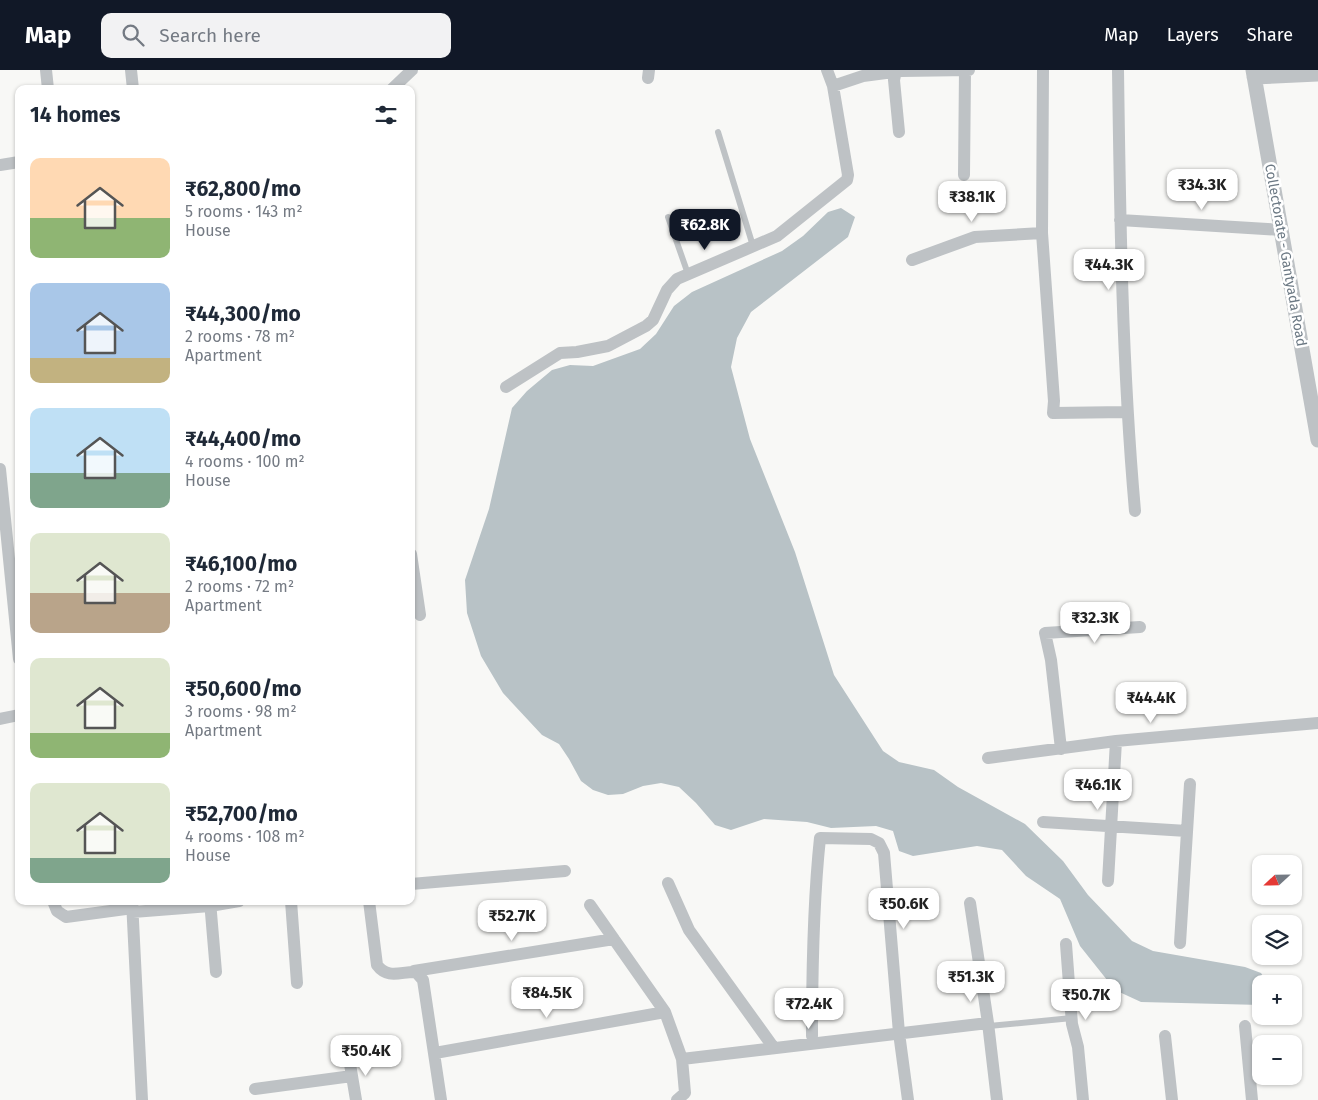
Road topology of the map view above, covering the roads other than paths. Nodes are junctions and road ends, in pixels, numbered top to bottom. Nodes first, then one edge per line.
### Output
1 (46, 70) edge
2 (131, 70) edge
3 (412, 70) edge
4 (827, 70) edge
5 (965, 70) edge
6 (969, 70) edge
7 (1043, 70) edge
8 (1118, 70) edge
9 (896, 71) junction
10 (864, 73) edge
11 (1254, 74) edge
12 (1318, 74) edge
13 (48, 85) edge
14 (133, 85) edge
15 (396, 85) edge
16 (833, 86) junction
17 (718, 132) dead end
18 (899, 132) dead end
19 (15, 163) edge
20 (0, 165) edge
21 (964, 175) dead end
22 (668, 217) dead end
23 (1120, 220) junction
24 (1282, 230) junction
25 (1042, 233) junction
26 (753, 246) junction
27 (912, 260) dead end
28 (688, 274) junction
29 (506, 387) dead end
30 (1127, 412) junction
31 (1318, 440) edge
32 (0, 469) edge
33 (1135, 511) dead end
34 (415, 581) edge
35 (10, 591) edge
36 (420, 615) dead end
37 (1140, 627) dead end
38 (15, 629) edge
39 (15, 716) edge
40 (0, 719) edge
41 (1318, 722) edge
42 (1116, 742) junction
43 (1061, 749) junction
44 (988, 758) dead end
45 (1190, 784) dead end
46 (1043, 822) dead end
47 (1111, 827) junction
48 (1187, 831) junction
49 (565, 871) dead end
50 (1108, 881) dead end
51 (668, 883) dead end
52 (415, 884) edge
53 (970, 903) dead end
54 (55, 905) edge
55 (184, 905) edge
56 (210, 905) edge
57 (291, 905) edge
58 (370, 905) edge
59 (590, 905) dead end
60 (133, 907) edge
61 (614, 939) junction
62 (1180, 943) dead end
63 (1066, 944) dead end
64 (414, 971) junction
65 (216, 972) dead end
66 (297, 983) dead end
67 (665, 1012) junction
68 (1072, 1018) junction
69 (988, 1024) junction
70 (1246, 1026) dead end
71 (899, 1033) junction
72 (812, 1036) dead end
73 (1165, 1036) dead end
74 (774, 1048) junction
75 (435, 1053) junction
76 (349, 1058) dead end
77 (682, 1059) junction
78 (352, 1076) junction
79 (255, 1089) dead end
80 (142, 1100) edge
81 (356, 1100) edge
82 (441, 1100) edge
83 (677, 1100) edge
84 (908, 1100) edge
85 (997, 1100) edge
86 (1083, 1100) edge
87 (1172, 1100) edge
88 (1252, 1100) edge

1 - 13 street
2 - 14 street
3 - 15 street
4 - 16 street
5 - 6 street
5 - 9 street
5 - 21 street
7 - 25 street
8 - 23 street
9 - 10 street
9 - 18 street
10 - 16 street
11 - 12 street
11 - 24 street, Collectorate - Gantyada Road
16 - 26 street
17 - 26 lane
19 - 20 street
22 - 28 lane
23 - 24 street
23 - 30 street
24 - 31 street, Collectorate - Gantyada Road
25 - 27 street
25 - 30 street
26 - 28 street
28 - 29 street
30 - 33 street
32 - 35 street
34 - 36 street
35 - 38 street
37 - 43 street
39 - 40 street
41 - 42 street
42 - 43 street
42 - 47 street
43 - 44 street
45 - 48 street
46 - 47 street
47 - 48 street
47 - 50 street
48 - 62 street
49 - 52 street
51 - 74 street
53 - 69 street
54 - 60 street
55 - 60 street
56 - 65 street
57 - 66 street
58 - 64 street
59 - 61 street
60 - 80 street
61 - 64 street
61 - 67 street
63 - 68 street
64 - 75 street
67 - 75 street
67 - 77 street
68 - 69 lane
68 - 86 street
69 - 71 street
69 - 85 street
70 - 88 street
71 - 72 street
71 - 74 street
71 - 84 street
73 - 87 street
74 - 77 street
75 - 82 street
76 - 78 street
77 - 83 street
78 - 79 street
78 - 81 street

